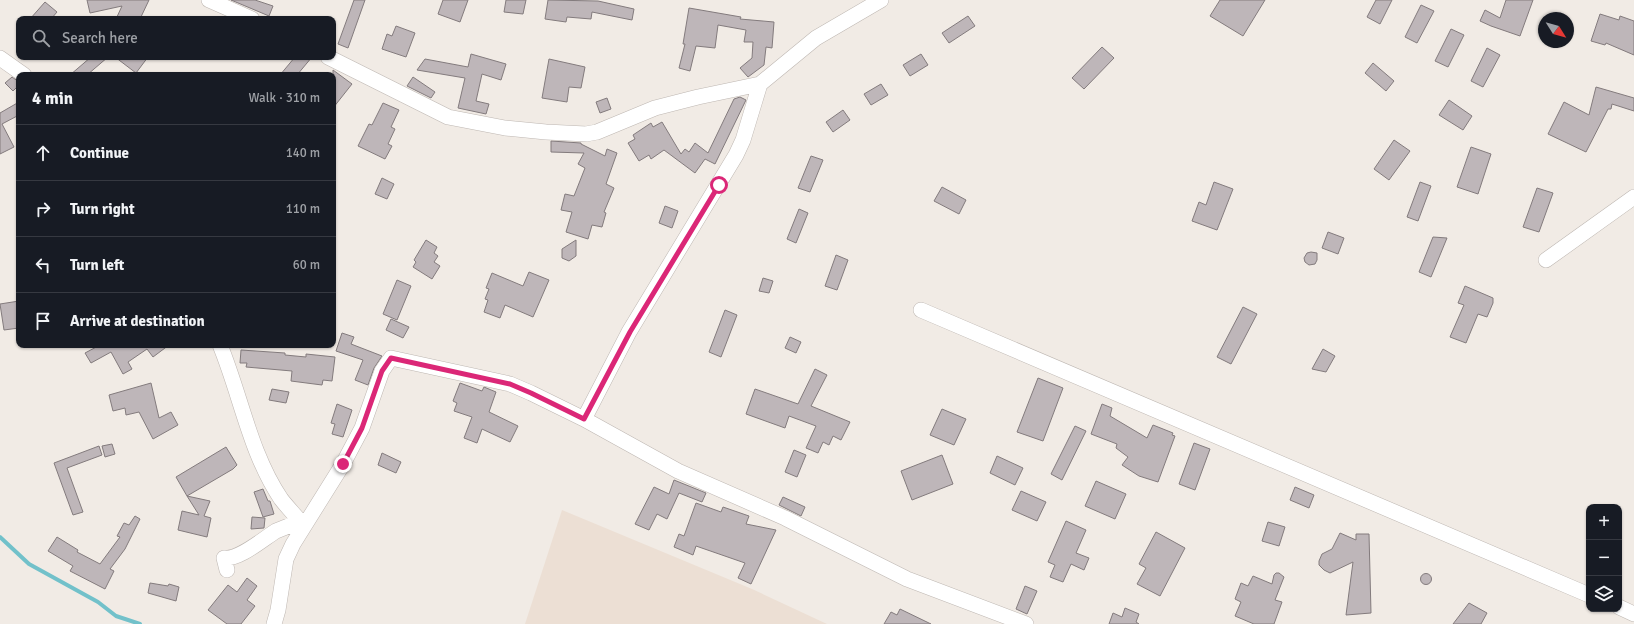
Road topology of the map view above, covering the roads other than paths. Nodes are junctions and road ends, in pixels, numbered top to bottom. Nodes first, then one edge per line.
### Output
1 (209, 0) edge
2 (881, 0) edge
3 (245, 16) edge
4 (0, 58) edge
5 (334, 60) edge
6 (20, 72) edge
7 (760, 84) junction
8 (1634, 197) edge
9 (1546, 260) dead end
10 (921, 310) dead end
11 (221, 348) edge
12 (584, 419) junction
13 (302, 527) junction
14 (226, 570) dead end
15 (1586, 594) edge
16 (1622, 608) edge
17 (1634, 614) edge
18 (274, 624) edge
19 (1026, 624) edge

1 - 3 street
2 - 7 street
4 - 6 street
5 - 7 street
7 - 12 street
8 - 9 street
10 - 15 street
11 - 13 street
12 - 13 street
12 - 19 street
13 - 14 street
13 - 18 street
16 - 17 street

